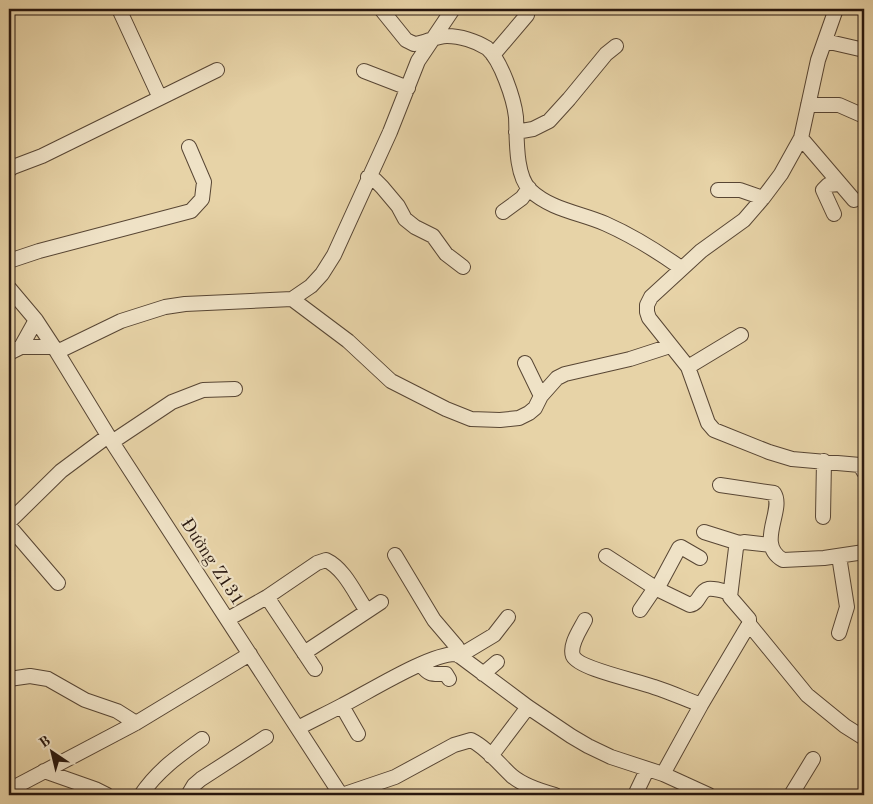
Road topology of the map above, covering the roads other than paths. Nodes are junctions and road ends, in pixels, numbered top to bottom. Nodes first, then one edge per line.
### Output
1 (119, 9) edge
2 (381, 9) edge
3 (453, 9) edge
4 (528, 9) edge
5 (836, 9) edge
6 (432, 39) junction
7 (825, 41) junction
8 (616, 46) dead end
9 (864, 50) edge
10 (493, 55) junction
11 (217, 70) dead end
12 (364, 71) dead end
13 (408, 88) junction
14 (160, 98) junction
15 (808, 105) junction
16 (864, 116) edge
17 (516, 132) junction
18 (800, 138) junction
19 (189, 147) dead end
20 (10, 165) edge
21 (368, 177) junction
22 (839, 184) junction
23 (529, 188) junction
24 (718, 190) dead end
25 (763, 198) junction
26 (854, 200) dead end
27 (503, 212) dead end
28 (834, 214) dead end
29 (9, 261) edge
30 (463, 267) dead end
31 (681, 268) junction
32 (9, 288) edge
33 (292, 299) junction
34 (36, 320) junction
35 (741, 335) dead end
36 (670, 346) junction
37 (15, 350) edge
38 (56, 350) junction
39 (525, 363) dead end
40 (688, 367) junction
41 (235, 389) dead end
42 (541, 396) junction
43 (110, 439) junction
44 (824, 461) junction
45 (863, 467) edge
46 (720, 485) dead end
47 (823, 517) dead end
48 (9, 524) edge
49 (704, 532) dead end
50 (739, 543) junction
51 (771, 545) junction
52 (864, 552) edge
53 (395, 555) dead end
54 (606, 556) dead end
55 (839, 556) junction
56 (700, 558) dead end
57 (58, 583) dead end
58 (656, 588) junction
59 (730, 593) junction
60 (267, 597) junction
61 (381, 602) dead end
62 (640, 610) dead end
63 (367, 611) junction
64 (508, 616) dead end
65 (228, 619) junction
66 (585, 620) dead end
67 (750, 624) junction
68 (840, 633) dead end
69 (304, 653) junction
70 (250, 654) junction
71 (458, 655) junction
72 (497, 662) dead end
73 (421, 665) junction
74 (315, 669) dead end
75 (483, 674) junction
76 (9, 679) edge
77 (449, 679) dead end
78 (701, 705) junction
79 (342, 706) junction
80 (528, 706) junction
81 (136, 723) junction
82 (298, 728) junction
83 (358, 734) dead end
84 (266, 737) dead end
85 (864, 738) edge
86 (202, 739) dead end
87 (491, 756) junction
88 (812, 759) dead end
89 (647, 770) junction
90 (44, 771) junction
91 (663, 774) junction
92 (9, 790) edge
93 (107, 795) edge
94 (141, 795) edge
95 (188, 795) edge
96 (341, 795) edge
97 (555, 795) edge
98 (635, 795) edge
99 (709, 795) edge
100 (791, 795) edge

1 - 14 street
2 - 6 street
3 - 6 street
4 - 10 street
5 - 7 street
6 - 10 street
6 - 13 street
7 - 9 street
7 - 15 street
8 - 17 street
10 - 17 street
11 - 14 street
12 - 13 street
13 - 21 street
14 - 20 street
15 - 16 street
15 - 18 street
17 - 23 street
18 - 22 street
18 - 25 street
19 - 29 street
21 - 30 street
21 - 33 street
22 - 26 street
22 - 28 street
23 - 27 street
23 - 31 street
24 - 25 street
25 - 31 street
31 - 36 street
32 - 34 street, Đường Z131
33 - 38 street
33 - 42 street
34 - 37 street
34 - 38 street, Đường Z131
35 - 40 street
36 - 40 street
36 - 42 street
37 - 38 street
38 - 43 street, Đường Z131
39 - 42 street
40 - 44 street
41 - 43 street
43 - 48 street
43 - 65 street, Đường Z131
44 - 45 street
44 - 47 street
46 - 51 street
48 - 57 street
49 - 50 street
50 - 51 street
50 - 59 street
51 - 55 street
52 - 55 street
53 - 71 street
54 - 58 street
55 - 68 street
56 - 58 street
58 - 59 street
58 - 62 street
59 - 67 street
60 - 63 street
60 - 65 street
60 - 69 street
61 - 63 street
63 - 69 street
64 - 71 street
65 - 70 street, Đường Z131
66 - 78 street
67 - 78 street
67 - 85 street
69 - 74 street
70 - 81 street
70 - 82 street, Đường Z131
71 - 73 street
71 - 75 street
72 - 75 street
73 - 77 street
73 - 79 street
75 - 80 street
76 - 81 street
78 - 91 street
79 - 82 street
79 - 83 street
80 - 87 street
80 - 89 street
81 - 90 street
82 - 96 street, Đường Z131
84 - 95 street
86 - 94 street
87 - 96 street
87 - 97 street
88 - 100 street
89 - 91 street
89 - 98 street
90 - 92 street
90 - 93 street
91 - 99 street

